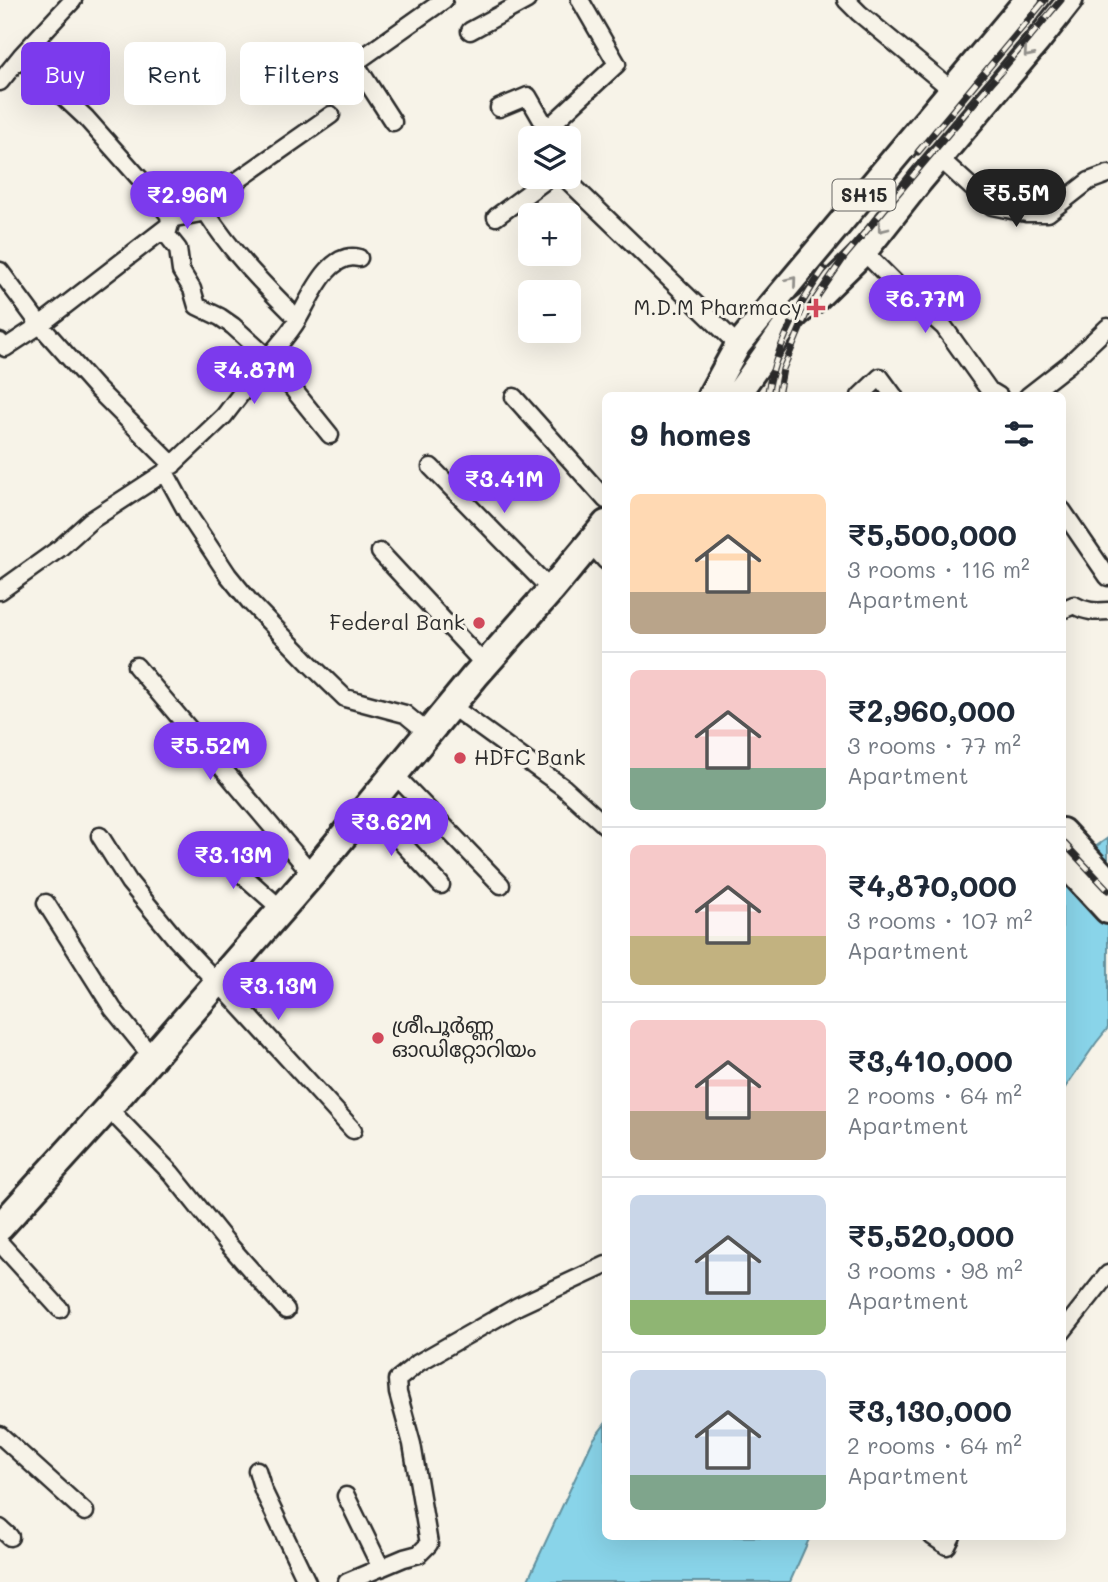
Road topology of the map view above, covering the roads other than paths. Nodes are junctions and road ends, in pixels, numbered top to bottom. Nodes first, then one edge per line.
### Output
1 (444, 0) edge
2 (527, 0) edge
3 (580, 0) edge
4 (846, 0) edge
5 (1027, 0) edge
6 (1070, 0) edge
7 (69, 4) edge
8 (470, 31) dead end
9 (34, 42) edge
10 (21, 56) edge
11 (0, 82) edge
12 (952, 90) junction
13 (72, 105) edge
14 (499, 108) dead end
15 (331, 116) dead end
16 (393, 122) dead end
17 (541, 126) edge
18 (553, 126) edge
19 (941, 157) junction
20 (1108, 174) edge
21 (534, 189) edge
22 (576, 189) edge
23 (206, 212) junction
24 (496, 217) dead end
25 (169, 223) junction
26 (864, 252) junction
27 (359, 258) dead end
28 (0, 271) edge
29 (298, 319) junction
30 (40, 326) junction
31 (1108, 327) edge
32 (0, 342) edge
33 (738, 345) junction
34 (268, 358) junction
35 (712, 392) edge
36 (738, 392) edge
37 (864, 392) edge
38 (891, 392) edge
39 (992, 392) edge
40 (1033, 392) edge
41 (514, 397) dead end
42 (330, 435) dead end
43 (431, 467) dead end
44 (169, 468) junction
45 (602, 496) edge
46 (1066, 516) edge
47 (600, 542) edge
48 (380, 552) dead end
49 (1108, 576) edge
50 (551, 590) junction
51 (0, 591) edge
52 (1066, 608) edge
53 (1108, 611) edge
54 (485, 665) junction
55 (136, 666) dead end
56 (451, 705) junction
57 (428, 733) junction
58 (394, 774) junction
59 (368, 806) junction
60 (602, 822) edge
61 (100, 836) dead end
62 (1066, 836) edge
63 (209, 845) dead end
64 (1066, 864) edge
65 (312, 874) junction
66 (1108, 882) edge
67 (441, 885) dead end
68 (501, 885) dead end
69 (46, 903) dead end
70 (281, 909) junction
71 (1108, 910) edge
72 (218, 982) junction
73 (152, 1057) junction
74 (108, 1108) junction
75 (353, 1130) dead end
76 (0, 1227) edge
77 (0, 1243) edge
78 (602, 1267) edge
79 (1108, 1274) edge
80 (60, 1309) dead end
81 (286, 1310) dead end
82 (1067, 1316) edge
83 (0, 1435) edge
84 (257, 1471) dead end
85 (346, 1496) dead end
86 (85, 1512) dead end
87 (938, 1540) edge
88 (950, 1540) edge
89 (381, 1568) junction
90 (307, 1582) edge
91 (347, 1582) edge

1 - 16 street
2 - 8 street
3 - 18 street
4 - 12 street
5 - 12 main road, SH15
6 -> 19 main road
7 - 9 street
10 - 11 street
33 -> 12 main road, SH15
13 - 25 street
14 - 17 street
15 - 23 street
19 - 20 street
19 -> 26 main road
21 - 24 street
22 - 33 street
23 - 25 street
23 - 29 street
25 - 30 street
25 - 34 street
26 - 36 main road
26 - 39 street
27 - 29 street
28 - 30 street
29 - 34 street
30 - 32 street
30 - 44 street
31 - 40 street
33 - 35 main road, SH15
34 - 42 street
34 - 44 street
37 - 38 street
41 - 45 street
43 - 50 street
44 - 51 street
44 - 57 street
46 - 49 street
47 - 50 highway
48 - 54 street
50 - 54 highway
52 - 53 street
54 - 56 highway
55 - 65 street
56 - 57 highway
56 - 60 street
57 - 58 highway
58 - 59 highway
58 - 68 street
59 - 65 highway
59 - 67 street
61 - 72 street
62 - 66 highway
63 - 70 street
64 - 71 highway
65 - 70 highway
69 - 73 street
70 - 72 highway
72 - 73 highway
72 - 75 street
73 - 74 highway
74 - 76 highway
74 - 81 street
77 - 80 street
78 - 89 street
79 - 82 street
83 - 86 street
84 - 90 street
85 - 89 street
87 - 88 street
89 - 91 street

